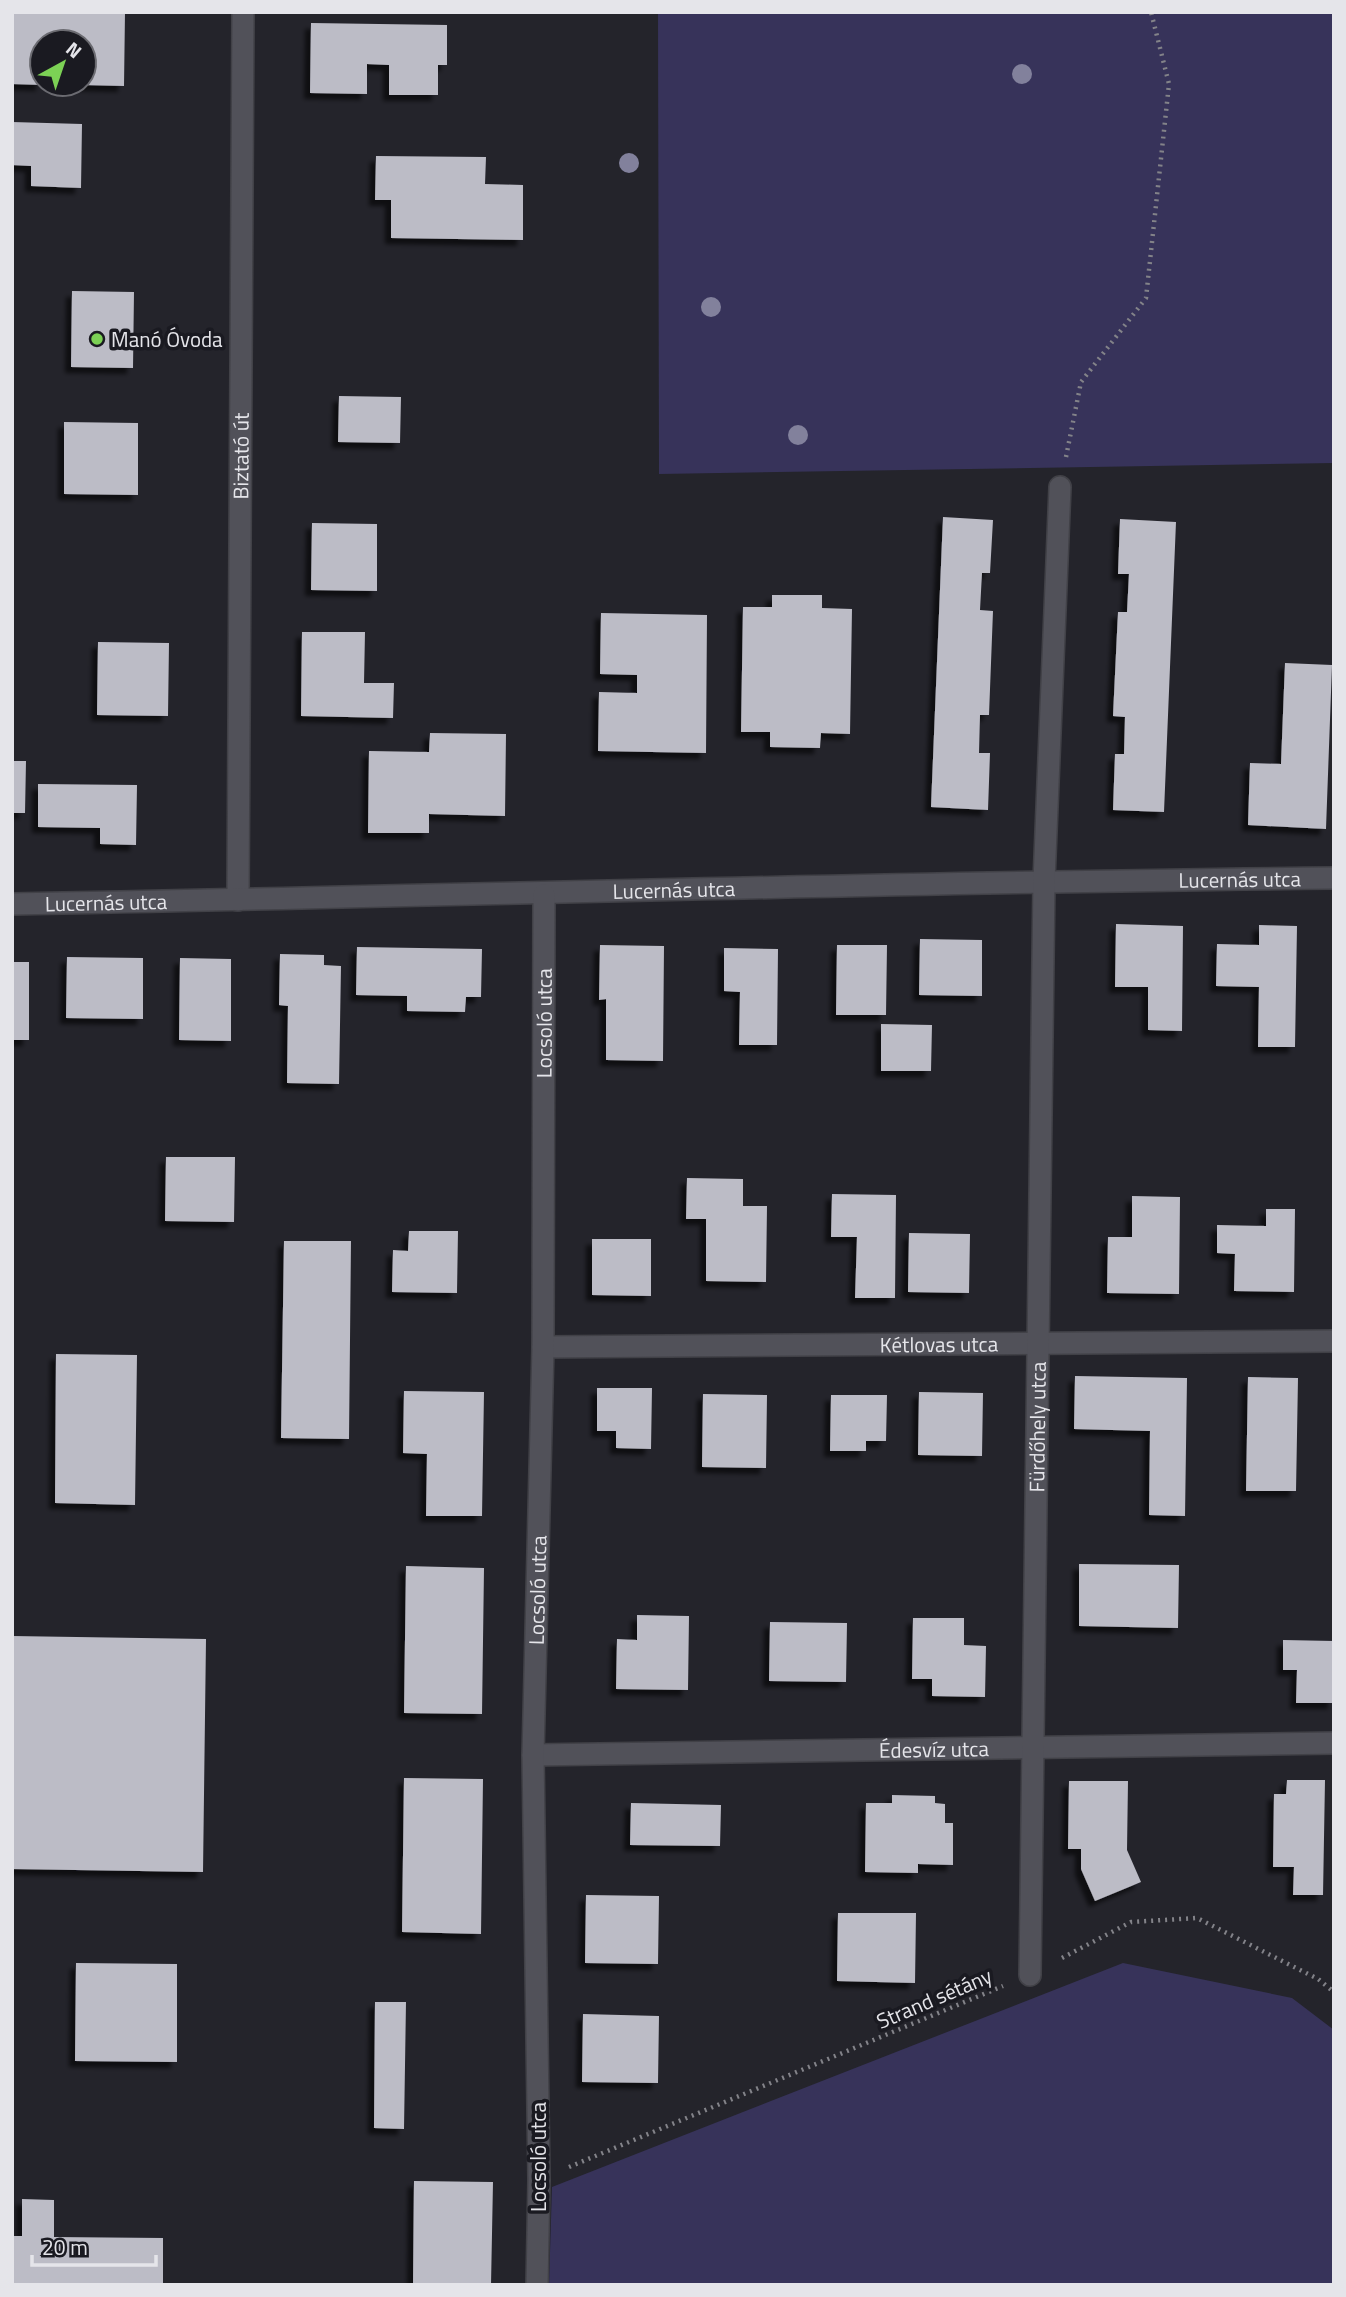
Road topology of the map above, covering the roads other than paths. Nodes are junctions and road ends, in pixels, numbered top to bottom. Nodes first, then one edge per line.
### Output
1 (243, 12) edge
2 (1060, 487) road end
3 (1334, 878) edge
4 (1044, 881) junction
5 (544, 895) junction
6 (238, 900) junction
7 (12, 904) edge
8 (1334, 1340) edge
9 (1038, 1343) junction
10 (543, 1347) junction
11 (1334, 1742) edge
12 (1033, 1747) junction
13 (533, 1755) junction
14 (1030, 1975) road end
15 (537, 2285) edge

1 - 6 street, Biztató út
2 - 4 street, Fürdőhely utca
3 - 4 street, Lucernás utca
4 - 5 street, Lucernás utca
4 - 9 street, Fürdőhely utca
5 - 6 street, Lucernás utca
5 - 10 street, Locsoló utca
6 - 7 street, Lucernás utca
8 - 9 street, Kétlovas utca
9 - 10 street, Kétlovas utca
9 - 12 street, Fürdőhely utca
10 - 13 street, Locsoló utca
11 - 12 street, Édesvíz utca
12 - 13 street, Édesvíz utca
12 - 14 street, Fürdőhely utca
13 - 15 street, Locsoló utca

